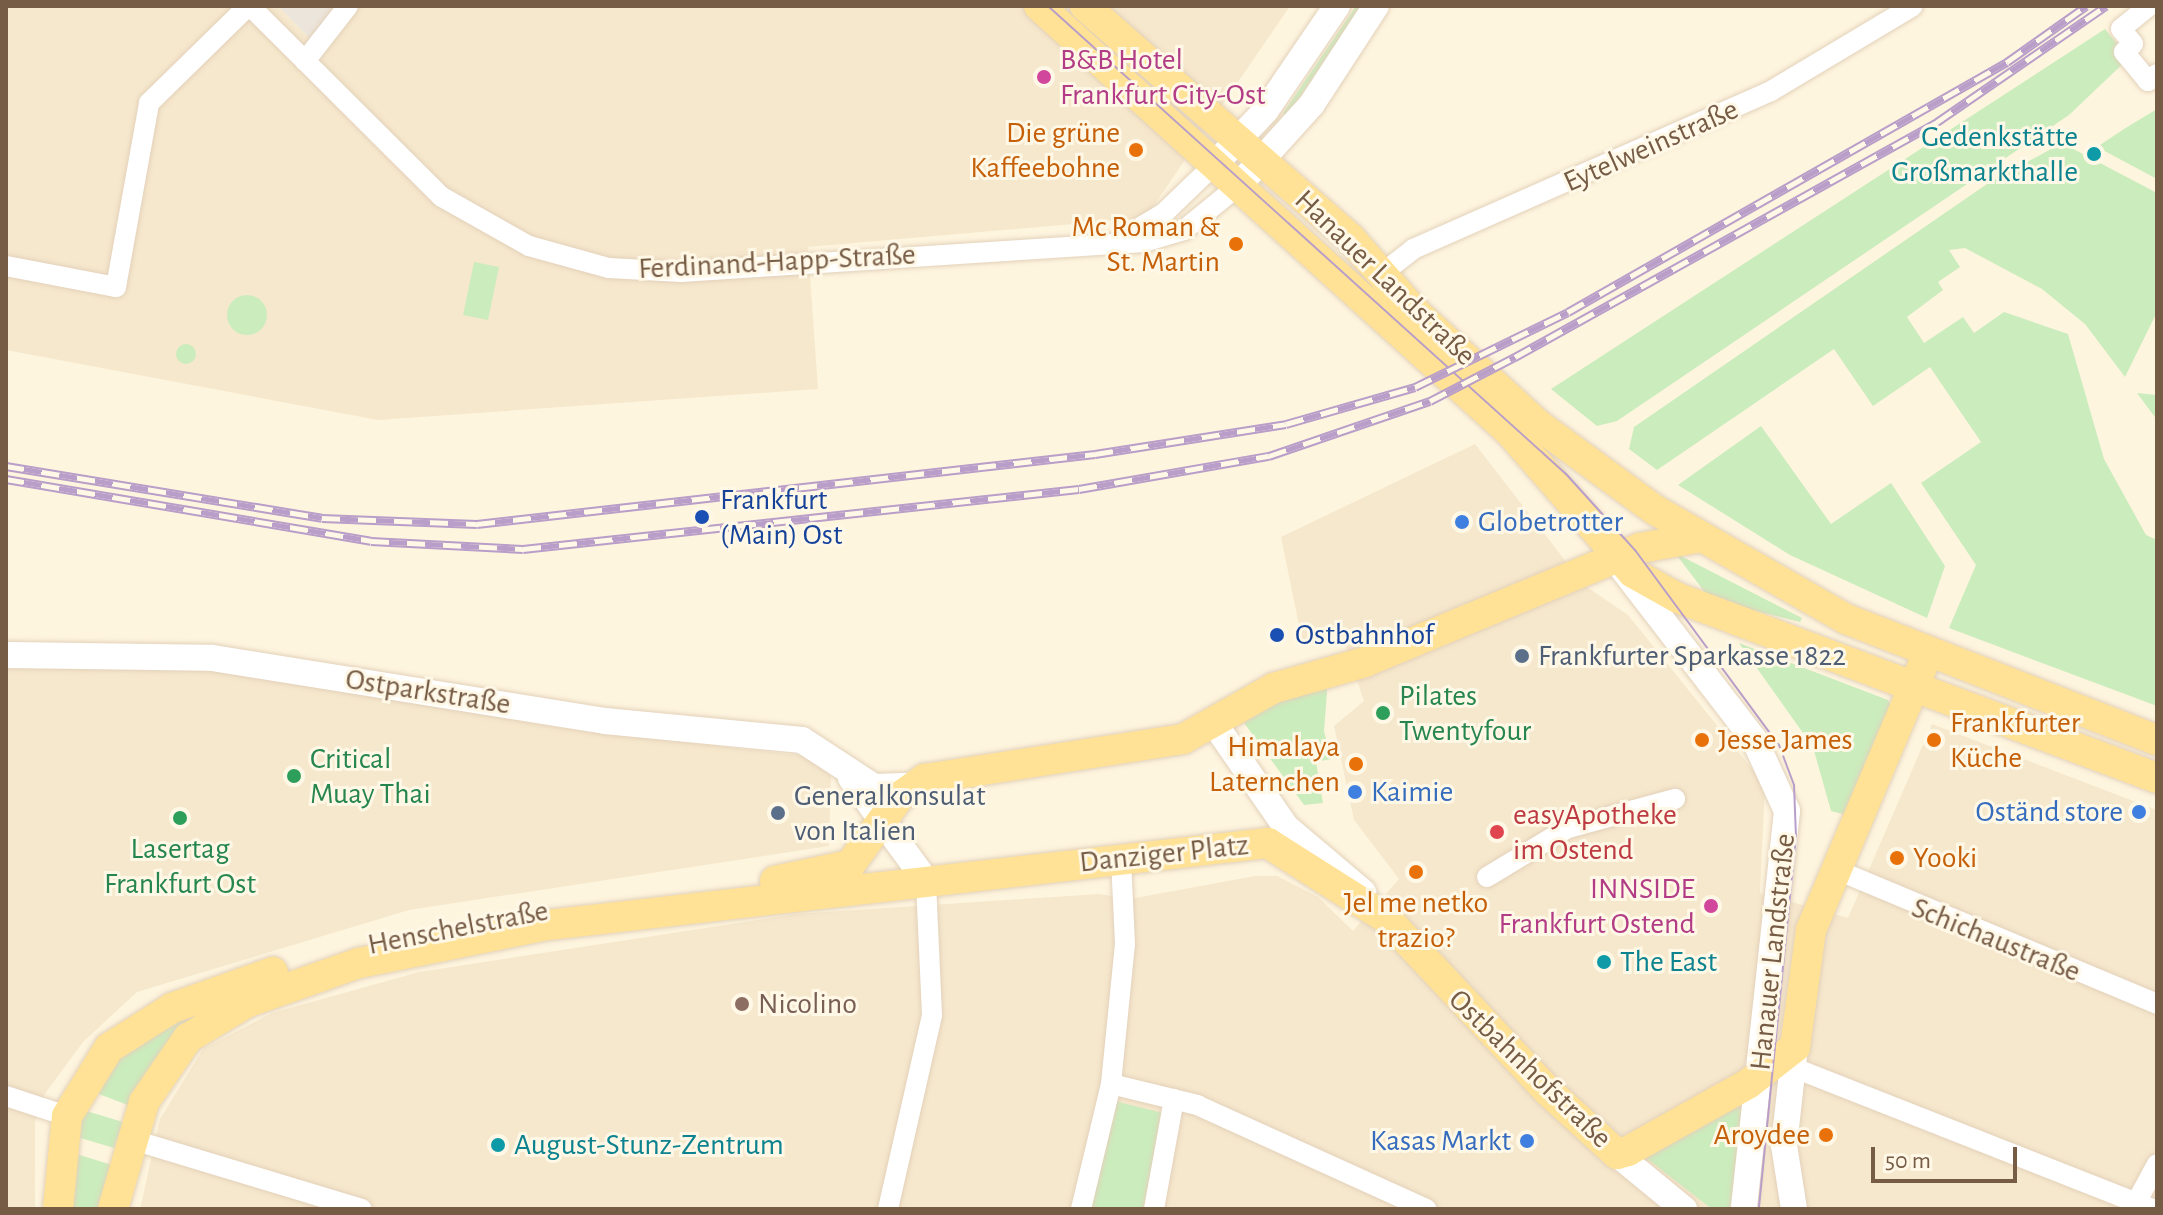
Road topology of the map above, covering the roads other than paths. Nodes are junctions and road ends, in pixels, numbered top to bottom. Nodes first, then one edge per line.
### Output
1 (249, 6) edge
2 (348, 6) edge
3 (1039, 6) edge
4 (1085, 6) edge
5 (1337, 6) edge
6 (1376, 6) edge
7 (1913, 6) edge
8 (2149, 6) edge
9 (305, 61) junction
10 (2157, 74) edge
11 (1238, 142) junction
12 (1263, 162) junction
13 (1215, 164) junction
14 (1238, 186) junction
15 (1112, 244) junction
16 (6, 266) edge
17 (1384, 272) junction
18 (1696, 538) junction
19 (1613, 558) junction
20 (1928, 653) junction
21 (6, 655) edge
22 (1918, 687) junction
23 (1214, 723) junction
24 (2157, 740) edge
25 (841, 765) junction
26 (2157, 778) edge
27 (910, 786) junction
28 (1675, 799) dead end
29 (883, 821) junction
30 (1121, 858) junction
31 (1837, 870) junction
32 (1487, 877) dead end
33 (936, 880) junction
34 (1378, 910) junction
35 (2157, 1004) edge
36 (1793, 1057) junction
37 (1760, 1075) junction
38 (1111, 1084) junction
39 (6, 1096) edge
40 (1174, 1099) junction
41 (67, 1116) junction
42 (130, 1139) junction
43 (1617, 1154) junction
44 (2157, 1164) edge
45 (2144, 1206) edge
46 (58, 1209) edge
47 (113, 1209) edge
48 (362, 1209) edge
49 (888, 1209) edge
50 (1081, 1209) edge
51 (1154, 1209) edge
52 (1426, 1209) edge
53 (1684, 1209) edge
54 (1744, 1209) edge
55 (1794, 1209) edge

1 - 9 street, Ferdinand-Happ-Straße
1 - 16 street
2 - 9 street
3 - 13 main road, Hanauer Landstraße
4 - 11 main road, Hanauer Landstraße
5 - 11 street
6 - 12 street
7 - 17 street, Eytelweinstraße
8 - 10 street
9 - 15 street, Ferdinand-Happ-Straße
11 - 12 main road, Hanauer Landstraße
11 - 13 street
12 - 14 street
12 - 17 main road, Hanauer Landstraße
13 - 14 main road, Hanauer Landstraße
13 - 15 street, Ferdinand-Happ-Straße
14 - 15 street, Ferdinand-Happ-Straße
14 - 19 main road, Hanauer Landstraße
17 - 18 main road, Hanauer Landstraße
18 - 19 main road
18 - 20 main road, Hanauer Landstraße
19 - 22 main road, Hanauer Landstraße
19 - 23 main road
19 - 37 street, Hanauer Landstraße
20 - 22 main road, Hanauer Landstraße
20 - 24 main road
21 - 25 street, Ostparkstraße
22 - 26 main road
22 - 31 main road, Hanauer Landstraße
23 - 27 main road
23 - 34 street
25 - 27 street, Ostparkstraße
25 - 29 street, Ostparkstraße
27 - 29 main road
28 - 32 street
29 - 33 street
29 - 41 main road, Henschelstraße
30 - 33 main road, Danziger Platz
30 - 34 main road, Danziger Platz
30 - 38 street
31 - 35 street, Schichaustraße
31 - 36 main road, Hanauer Landstraße
33 - 42 main road, Henschelstraße
33 - 49 street
34 - 43 main road, Ostbahnhofstraße
36 - 37 main road
36 - 45 street
36 - 55 street, Hanauer Landstraße
37 - 43 main road
37 - 54 street, Hanauer Landstraße
38 - 40 street
38 - 50 street
39 - 41 street
40 - 51 street
40 - 52 street
41 - 46 main road
42 - 47 main road, Henschelstraße
42 - 48 street
43 - 53 street, Ostbahnhofstraße
44 - 45 street

